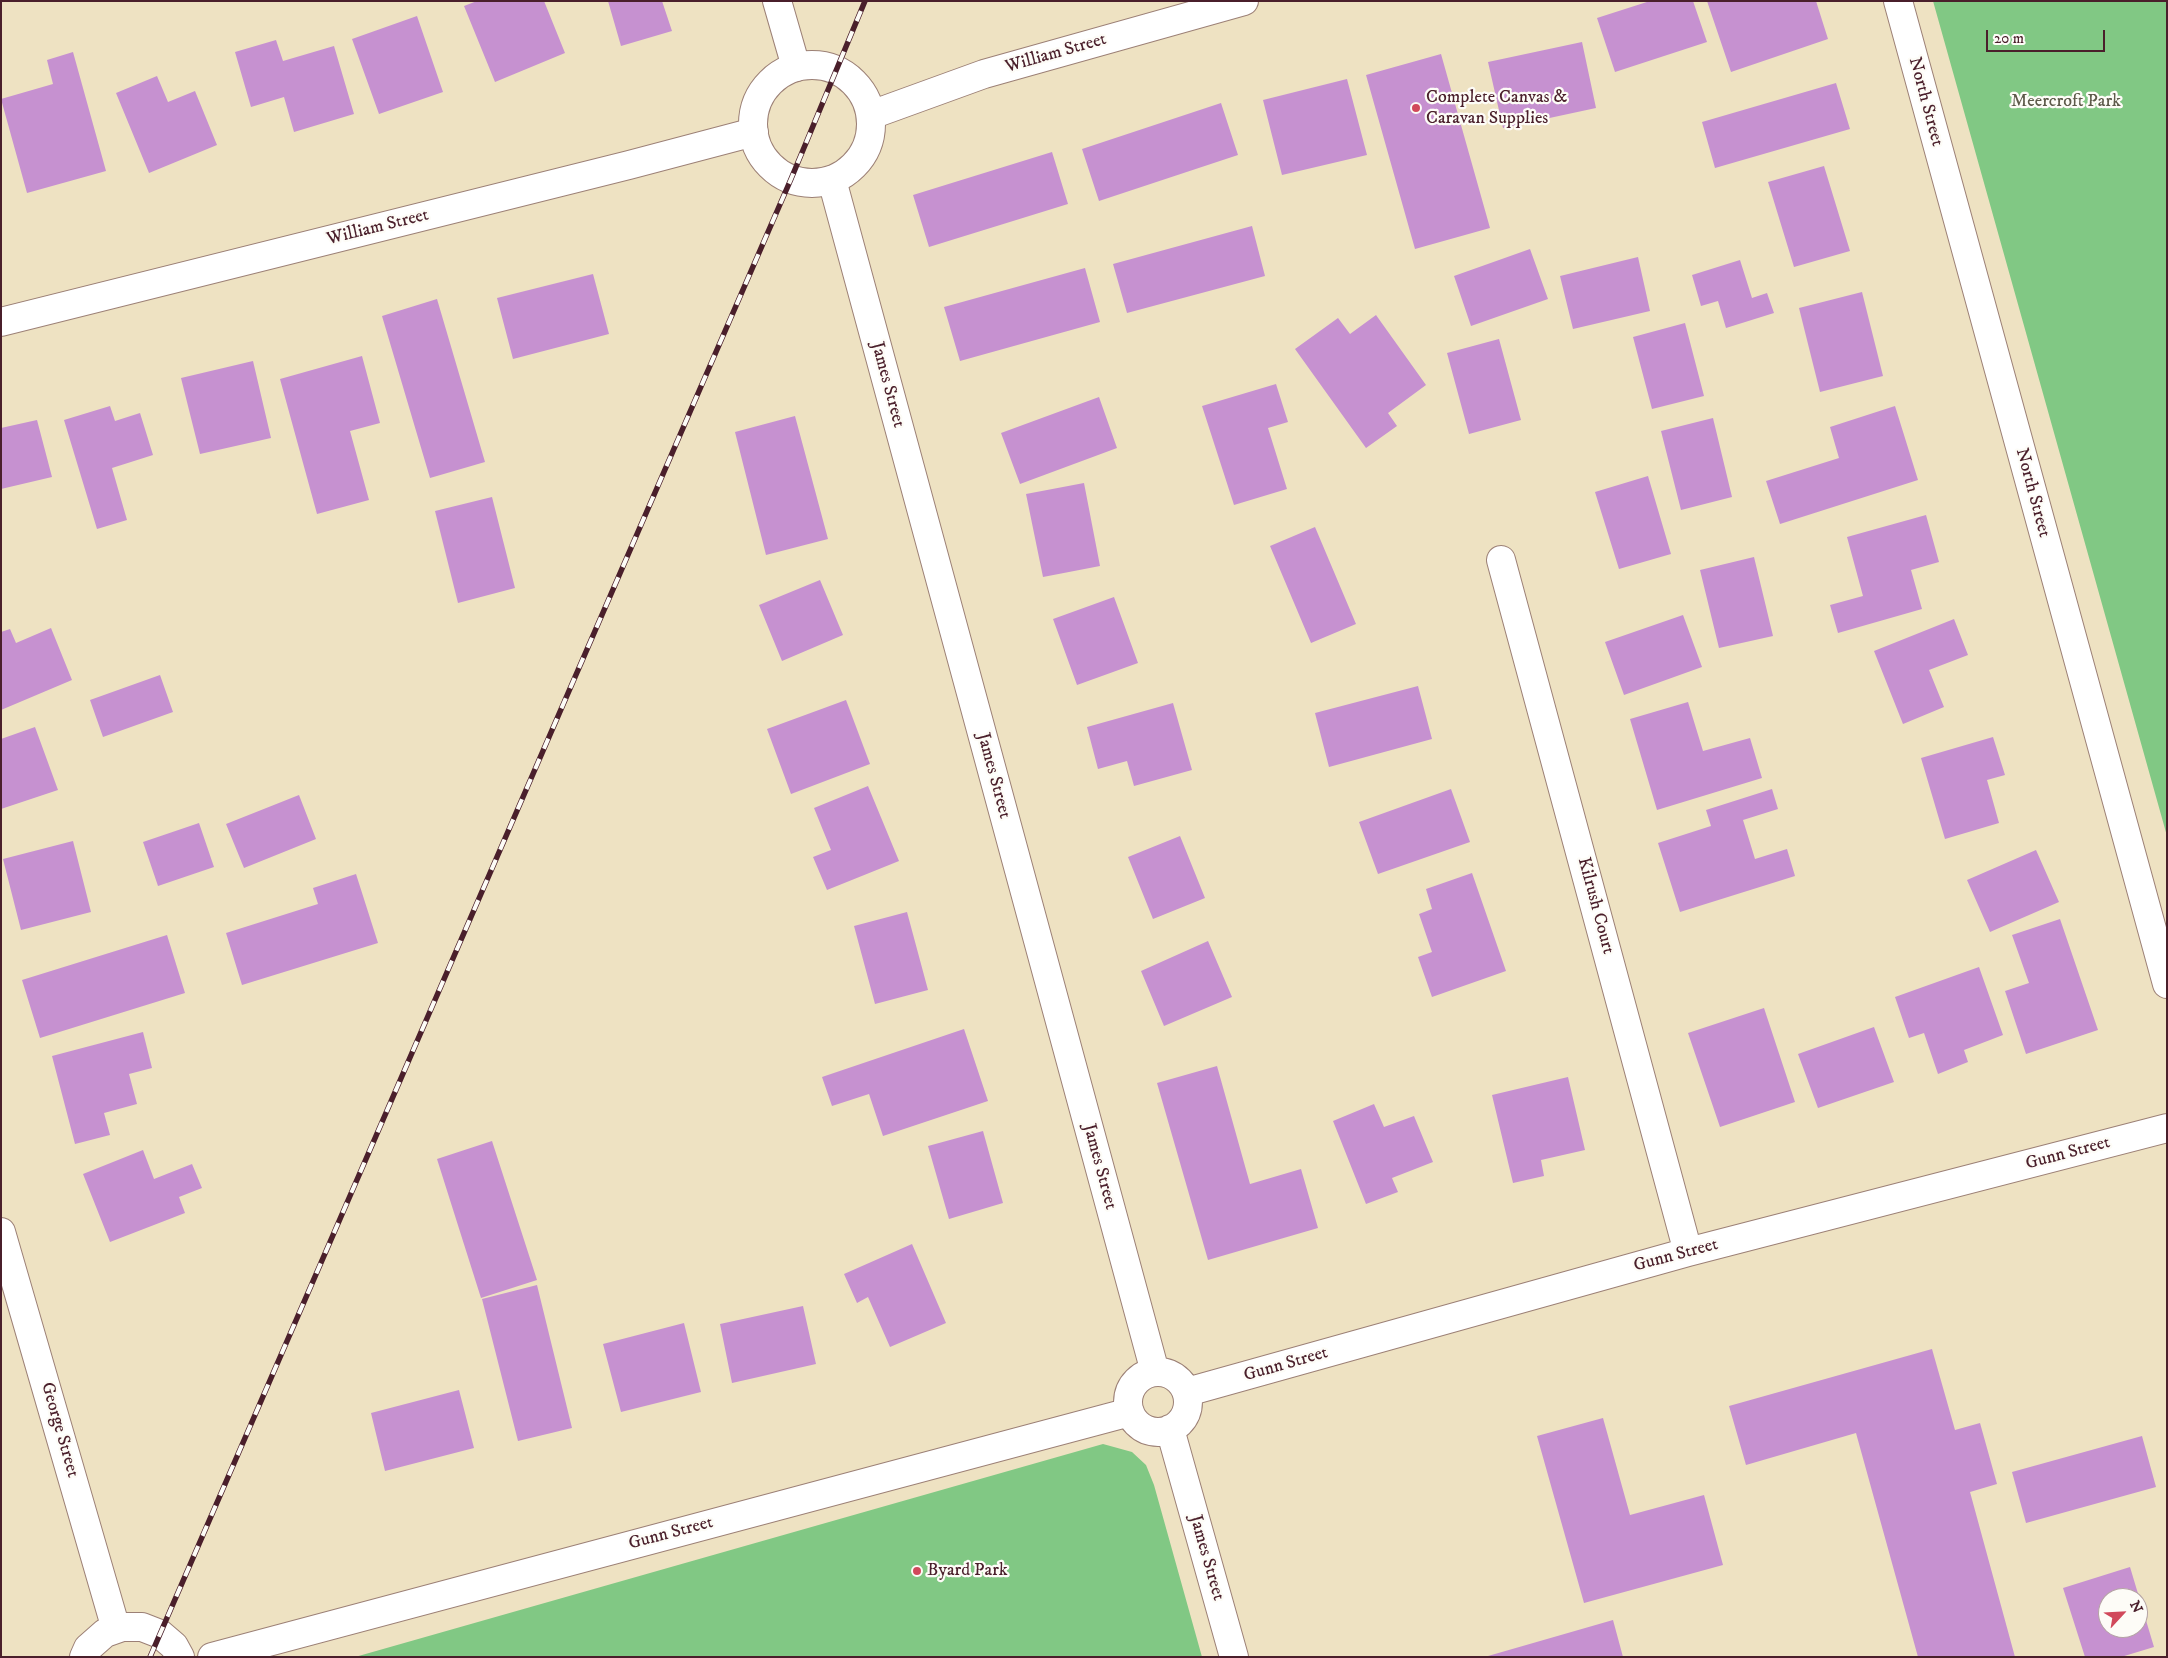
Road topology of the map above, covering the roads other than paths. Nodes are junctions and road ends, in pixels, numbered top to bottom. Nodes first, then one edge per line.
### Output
1 (777, 1) edge
2 (1244, 1) edge
3 (1898, 1) edge
4 (796, 67) junction
5 (871, 114) junction
6 (754, 132) junction
7 (832, 180) junction
8 (1, 322) edge
9 (1502, 560) dead end
10 (2167, 984) edge
11 (2167, 1128) edge
12 (1, 1232) edge
13 (1688, 1252) junction
14 (1155, 1372) junction
15 (1187, 1392) junction
16 (1130, 1412) junction
17 (1170, 1429) junction
18 (116, 1629) junction
19 (84, 1657) edge
20 (180, 1657) edge
21 (212, 1657) edge
22 (1234, 1657) edge

1 - 4 street
2 - 5 street, William Street
3 - 10 street, North Street
4 - 5 street
4 - 6 street
5 - 7 street
6 - 7 street
6 - 8 street, William Street
7 - 14 street, James Street
9 - 13 street, Kilrush Court
11 - 13 street, Gunn Street
12 - 18 street, George Street
13 - 15 street, Gunn Street
14 - 15 street
14 - 16 street
15 - 17 street
16 - 17 street
16 - 21 street, Gunn Street
17 - 22 street, James Street
18 - 19 street
18 - 20 street

